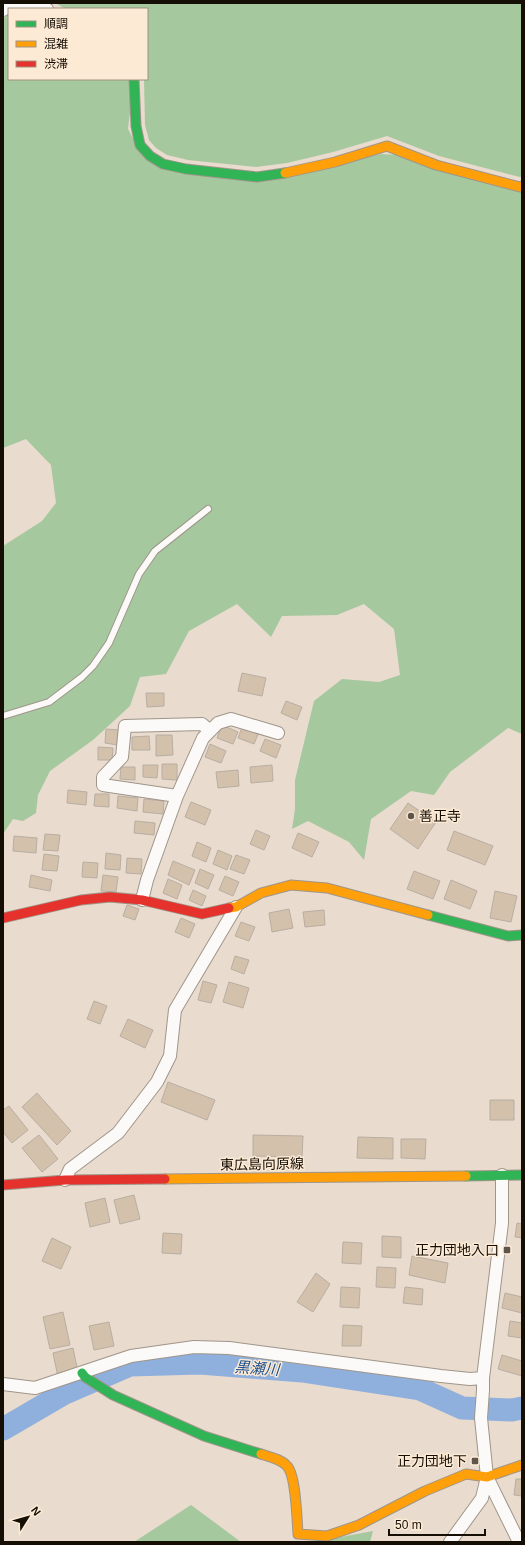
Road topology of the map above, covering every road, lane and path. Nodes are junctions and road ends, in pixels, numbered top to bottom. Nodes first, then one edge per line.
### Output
1 (13, 3) edge
2 (45, 8) edge
3 (3, 10) edge
4 (134, 80) edge
5 (522, 186) edge
6 (208, 509) dead end
7 (3, 716) edge
8 (210, 731) junction
9 (278, 733) dead end
10 (177, 796) junction
11 (142, 900) junction
12 (236, 907) junction
13 (3, 918) edge
14 (522, 935) edge
15 (502, 1175) junction
16 (522, 1175) edge
17 (65, 1180) junction
18 (3, 1185) edge
19 (84, 1375) junction
20 (3, 1384) edge
21 (483, 1384) junction
22 (522, 1465) edge
23 (487, 1478) junction
24 (450, 1542) edge
25 (519, 1542) edge

1 - 2 street
1 - 3 street
4 - 5 street
6 - 7 lane
8 - 9 street
8 - 10 street
8 - 10 street
10 - 11 street
11 - 12 street
11 - 13 street
12 - 14 street
12 - 17 street
15 - 16 street, 東広島向原線
15 - 17 street, 東広島向原線
15 - 21 street
17 - 18 street, 東広島向原線
19 - 20 street
19 - 21 street
19 - 23 street
21 - 23 street
22 - 23 street
23 - 24 street
23 - 25 street

